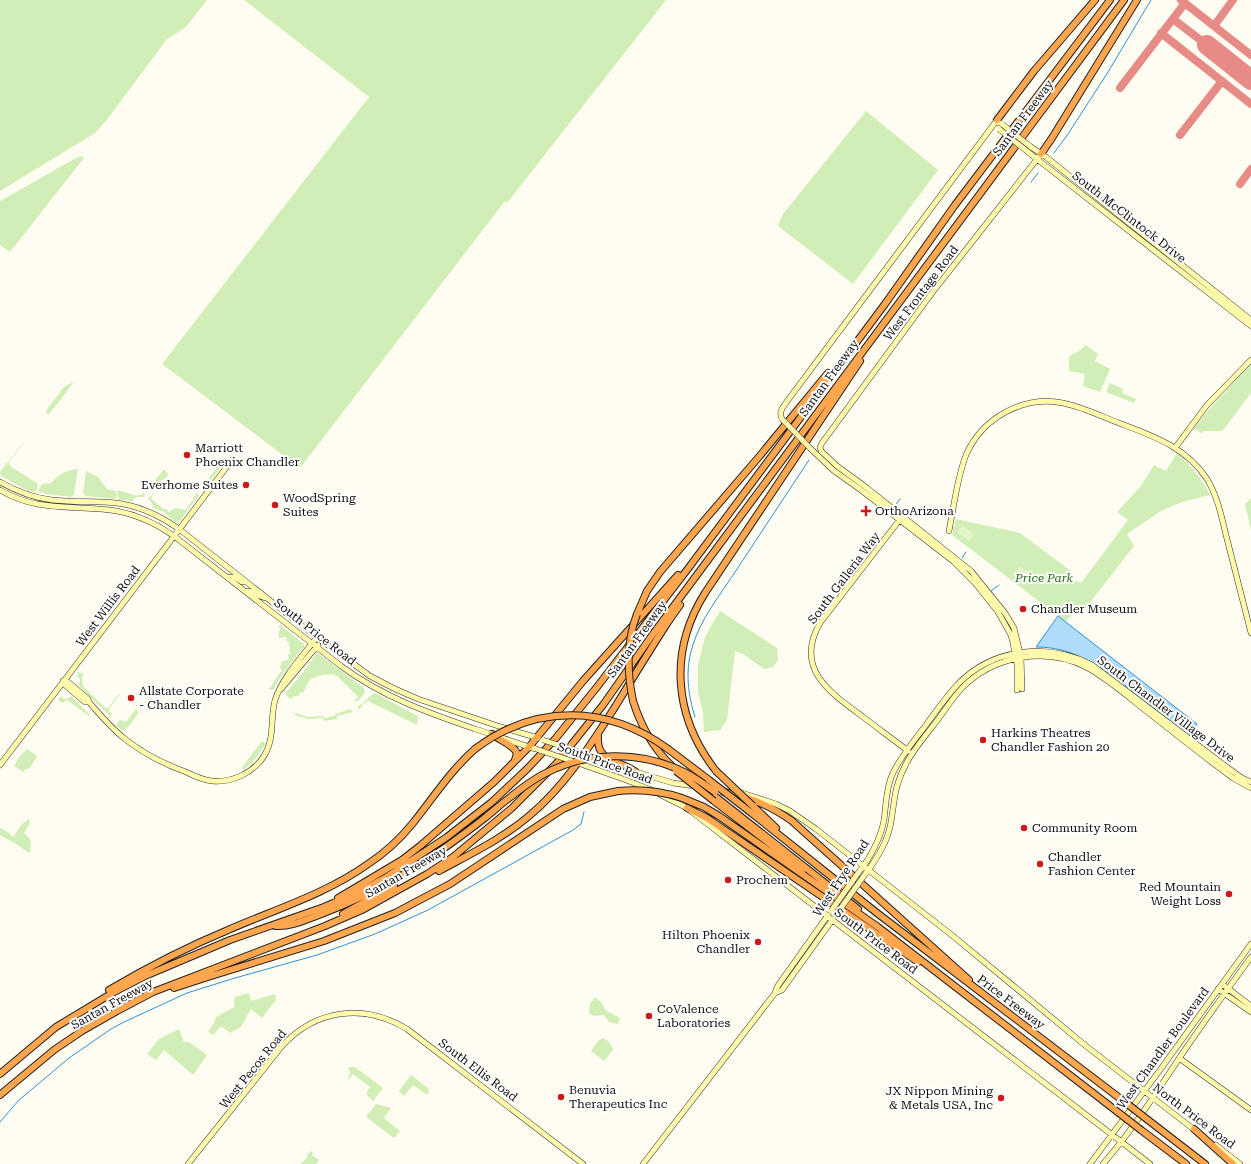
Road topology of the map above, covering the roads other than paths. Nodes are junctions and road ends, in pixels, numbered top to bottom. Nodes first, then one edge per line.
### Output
1 (1095, 0) edge
2 (1110, 0) edge
3 (1124, 0) edge
4 (1137, 0) edge
5 (998, 125) junction
6 (1039, 156) junction
7 (909, 269) junction
8 (894, 310) junction
9 (1251, 320) edge
10 (1251, 326) edge
11 (1251, 360) edge
12 (820, 447) junction
13 (1175, 448) junction
14 (811, 449) junction
15 (232, 460) dead end
16 (0, 482) edge
17 (0, 490) edge
18 (77, 501) junction
19 (111, 503) junction
20 (47, 506) junction
21 (79, 508) junction
22 (901, 518) junction
23 (179, 529) junction
24 (731, 530) junction
25 (949, 531) dead end
26 (174, 536) junction
27 (709, 539) junction
28 (227, 576) junction
29 (247, 582) junction
30 (246, 592) junction
31 (267, 598) junction
32 (1251, 633) edge
33 (319, 639) junction
34 (315, 645) junction
35 (1018, 655) junction
36 (64, 681) junction
37 (1020, 690) dead end
38 (492, 734) junction
39 (598, 734) junction
40 (536, 738) junction
41 (529, 747) junction
42 (907, 750) junction
43 (582, 753) junction
44 (912, 754) junction
45 (514, 763) junction
46 (578, 763) junction
47 (0, 765) edge
48 (636, 772) junction
49 (1251, 782) edge
50 (704, 788) junction
51 (1251, 788) edge
52 (714, 793) junction
53 (686, 808) junction
54 (751, 809) junction
55 (487, 818) junction
56 (863, 867) junction
57 (868, 871) junction
58 (324, 907) junction
59 (364, 909) junction
60 (877, 913) junction
61 (830, 918) junction
62 (870, 921) junction
63 (272, 926) junction
64 (306, 934) junction
65 (1251, 944) edge
66 (1251, 957) edge
67 (1220, 987) junction
68 (1226, 991) junction
69 (967, 996) junction
70 (988, 998) junction
71 (1251, 1006) edge
72 (117, 1011) junction
73 (1251, 1012) edge
74 (350, 1013) joint
75 (1061, 1025) joint
76 (56, 1027) junction
77 (1179, 1058) junction
78 (0, 1074) edge
79 (1144, 1091) junction
80 (0, 1096) edge
81 (1153, 1098) junction
82 (1251, 1110) edge
83 (1194, 1129) junction
84 (1112, 1135) junction
85 (1120, 1142) junction
86 (188, 1164) edge
87 (583, 1164) edge
88 (643, 1164) edge
89 (1090, 1164) edge
90 (1104, 1164) edge
91 (1150, 1164) edge
92 (1186, 1164) edge
93 (1205, 1164) edge
94 (1233, 1164) edge
95 (1240, 1164) edge

1 - 5 highway
2 - 7 highway, Santan Freeway
3 - 8 highway, Santan Freeway
4 - 6 highway
5 - 6 street, South McClintock Drive, bridge
5 - 14 street, bridge
6 - 9 street, South McClintock Drive
6 - 10 street, South McClintock Drive
6 - 12 street, West Frontage Road
7 - 27 highway, Santan Freeway
7 - 62 highway, bridge
8 - 24 highway, Santan Freeway
8 - 54 highway, bridge
11 - 13 street
12 - 14 street
12 - 22 street
13 - 25 street
13 - 32 street
14 - 22 street
15 - 23 street, West Willis Road
16 - 18 street, South Price Road
17 - 20 street, South Price Road
18 - 19 street, South Price Road
18 - 20 street
19 - 21 street
19 - 23 street, South Price Road
20 - 21 street, South Price Road
21 - 26 street, South Price Road
22 - 35 street
22 - 42 street, South Galleria Way
23 - 26 street, West Willis Road
23 - 29 street, South Price Road
24 - 39 highway
24 - 59 highway, Santan Freeway
26 - 28 street, South Price Road
26 - 36 street, West Willis Road
27 - 40 highway
27 - 58 highway, Santan Freeway
28 - 29 street
28 - 30 street, South Price Road
29 - 31 street, South Price Road
30 - 31 street
30 - 34 street, South Price Road
31 - 33 street, South Price Road
33 - 34 street
33 - 40 street, South Price Road
34 - 36 street
34 - 38 street, South Price Road
35 - 37 street
35 - 42 street, West Frye Road
35 - 44 street, West Frye Road
35 - 49 street, South Chandler Village Drive
35 - 51 street, South Chandler Village Drive
36 - 47 street, West Willis Road
38 - 41 street, South Price Road
38 - 45 highway
39 - 43 highway
39 - 48 highway
40 - 41 highway
40 - 43 street, South Price Road, bridge
41 - 45 highway
41 - 46 street, South Price Road, bridge
42 - 44 street, South Galleria Way
42 - 56 street, West Frye Road
43 - 46 highway
43 - 48 street, South Price Road
44 - 57 street, West Frye Road
45 - 58 highway
46 - 53 street, South Price Road
46 - 59 highway
48 - 50 street, South Price Road
50 - 56 street, South Price Road
50 - 70 highway
52 - 55 highway, bridge
52 - 60 highway
52 - 62 highway
53 - 61 street, South Price Road
53 - 69 highway
54 - 60 highway, Price Freeway
54 - 76 highway, bridge
55 - 63 highway
55 - 64 highway
56 - 57 street, South Price Road
56 - 61 street, West Frye Road, bridge
57 - 61 street, West Frye Road, bridge
57 - 75 street, South Price Road
58 - 63 highway, Santan Freeway
59 - 64 highway, Santan Freeway
60 - 70 highway, Price Freeway
61 - 84 street, South Price Road
61 - 88 street, West Frye Road
62 - 69 highway, Price Freeway
62 - 72 highway, bridge
63 - 76 highway, Santan Freeway
64 - 72 highway, Santan Freeway
65 - 67 street, West Chandler Boulevard
66 - 68 street, West Chandler Boulevard
67 - 68 street
67 - 79 street, West Chandler Boulevard
68 - 71 street
68 - 73 street
68 - 77 street, West Chandler Boulevard
69 - 92 highway, Price Freeway, bridge
70 - 93 highway, Price Freeway, bridge
72 - 80 highway, Santan Freeway
74 - 86 street, West Pecos Road
74 - 87 street, South Ellis Road
75 - 79 street, North Price Road
76 - 78 highway, Santan Freeway
77 - 81 street, West Chandler Boulevard
77 - 82 street
79 - 81 street, North Price Road
79 - 84 street, West Chandler Boulevard
81 - 83 street, North Price Road
81 - 85 street, West Chandler Boulevard
83 - 94 highway
83 - 95 street, North Price Road
84 - 85 street, South Price Road
84 - 89 street, West Chandler Boulevard
85 - 90 street, West Chandler Boulevard
85 - 91 street, South Price Road

